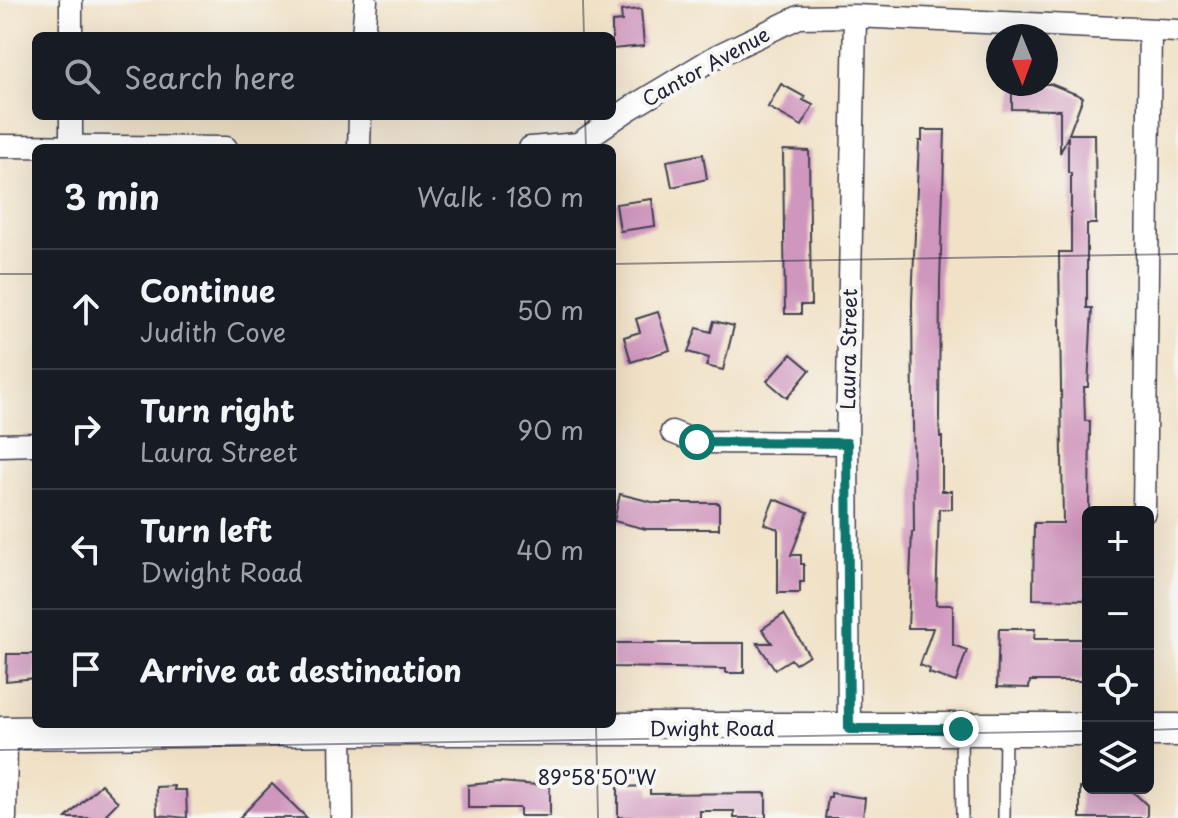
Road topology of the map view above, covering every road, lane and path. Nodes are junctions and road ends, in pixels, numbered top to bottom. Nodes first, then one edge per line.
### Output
1 (71, 0) edge
2 (366, 0) edge
3 (855, 16) junction
4 (1150, 30) junction
5 (1178, 31) edge
6 (71, 32) edge
7 (363, 32) edge
8 (616, 118) edge
9 (71, 120) edge
10 (360, 120) edge
11 (613, 120) edge
12 (71, 144) edge
13 (359, 144) edge
14 (578, 144) edge
15 (0, 146) edge
16 (32, 146) edge
17 (672, 432) dead end
18 (847, 443) junction
19 (32, 444) edge
20 (0, 445) edge
21 (1144, 506) edge
22 (293, 728) edge
23 (341, 728) edge
24 (595, 728) edge
25 (849, 729) junction
26 (961, 729) junction
27 (1005, 729) junction
28 (1082, 729) edge
29 (1154, 730) edge
30 (1178, 730) edge
31 (3, 734) edge
32 (5, 818) edge
33 (342, 818) edge
34 (962, 818) edge
35 (1004, 818) edge

1 - 6 street
2 - 7 street
3 - 4 street, Cantor Avenue
3 - 8 street, Cantor Avenue
3 - 18 street, Laura Street
4 - 5 street, Cantor Avenue
4 - 21 street
9 - 12 street
10 - 13 street
11 - 14 street, Cantor Avenue
15 - 16 street
17 - 18 street
18 - 25 street, Laura Street
19 - 20 street
22 - 31 street, Dwight Road
23 - 33 street
24 - 25 street, Dwight Road
25 - 26 street, Dwight Road
26 - 27 street, Dwight Road
26 - 34 lane
27 - 28 street, Dwight Road
27 - 35 lane
29 - 30 street
31 - 32 street

